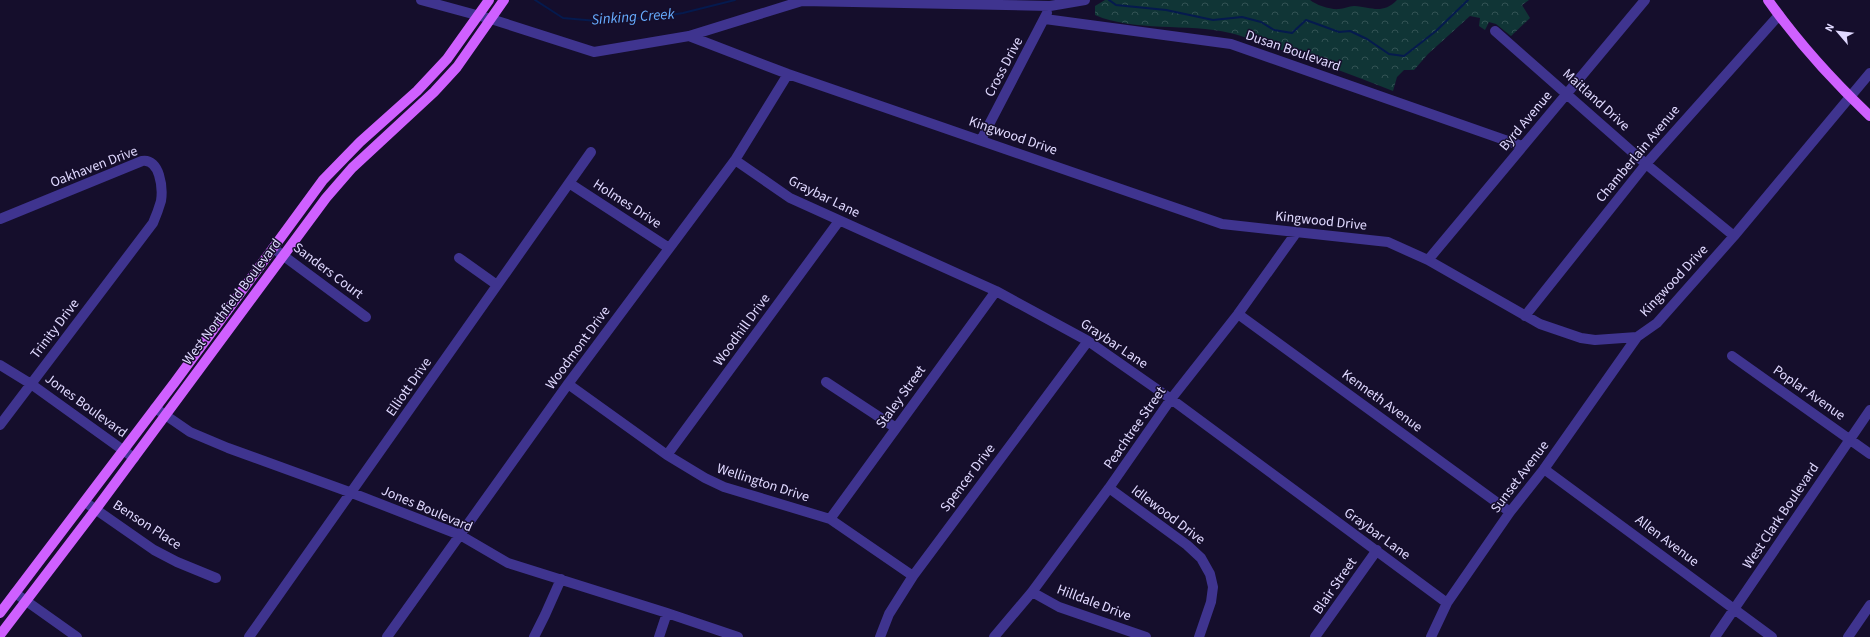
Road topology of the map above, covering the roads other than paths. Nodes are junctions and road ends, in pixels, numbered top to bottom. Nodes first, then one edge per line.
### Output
1 (421, 0) edge
2 (489, 0) edge
3 (504, 0) edge
4 (1085, 0) edge
5 (1645, 0) edge
6 (1768, 0) edge
7 (1050, 6) junction
8 (1779, 15) junction
9 (478, 16) junction
10 (491, 19) junction
11 (1045, 19) junction
12 (1495, 31) dead end
13 (689, 36) junction
14 (788, 74) junction
15 (1870, 74) edge
16 (1567, 93) junction
17 (1850, 97) junction
18 (1870, 116) edge
19 (980, 140) junction
20 (1522, 146) junction
21 (591, 152) dead end
22 (735, 160) junction
23 (1646, 164) junction
24 (569, 183) junction
25 (0, 219) edge
26 (839, 221) junction
27 (1296, 233) junction
28 (1734, 236) junction
29 (273, 248) junction
30 (669, 248) junction
31 (133, 250) joint
32 (284, 256) junction
33 (459, 258) dead end
34 (1428, 260) junction
35 (498, 285) junction
36 (996, 291) junction
37 (1238, 314) junction
38 (1525, 316) junction
39 (366, 317) dead end
40 (1637, 337) junction
41 (1088, 341) junction
42 (1732, 356) dead end
43 (0, 365) edge
44 (826, 382) dead end
45 (31, 384) junction
46 (568, 384) junction
47 (1171, 399) junction
48 (155, 408) junction
49 (1870, 410) edge
50 (165, 416) junction
51 (0, 424) edge
52 (896, 428) junction
53 (1850, 439) junction
54 (124, 451) junction
55 (1870, 454) edge
56 (667, 455) junction
57 (134, 458) junction
58 (1544, 469) junction
59 (1109, 488) junction
60 (352, 493) junction
61 (85, 502) junction
62 (96, 509) junction
63 (1510, 512) junction
64 (830, 520) junction
65 (460, 535) junction
66 (1377, 550) junction
67 (913, 576) junction
68 (216, 578) dead end
69 (561, 579) junction
70 (1032, 592) junction
71 (15, 593) junction
72 (26, 601) junction
73 (1447, 603) junction
74 (1870, 605) edge
75 (1734, 609) junction
76 (667, 612) junction
77 (0, 613) edge
78 (0, 635) edge
79 (77, 637) edge
80 (249, 637) edge
81 (387, 637) edge
82 (534, 637) edge
83 (659, 637) edge
84 (738, 637) edge
85 (880, 637) edge
86 (994, 637) edge
87 (1146, 637) edge
88 (1199, 637) edge
89 (1315, 637) edge
90 (1431, 637) edge
91 (1714, 637) edge
92 (1772, 637) edge
93 (1848, 637) edge

1 - 9 street
2 - 9 main road, West Northfield Boulevard
3 - 10 main road, West Northfield Boulevard
4 - 7 street
5 - 16 street, Byrd Avenue
6 - 8 main road
7 - 11 street, Cross Drive
7 - 13 street
8 - 17 main road
8 - 23 street, Chamberlain Avenue
9 - 10 street
9 - 29 main road, West Northfield Boulevard
10 - 13 street
10 - 32 main road, West Northfield Boulevard
11 - 19 street, Cross Drive
11 - 20 street, Dusan Boulevard
12 - 16 street, Maitland Drive
13 - 14 street, Kingwood Drive
14 - 19 street, Kingwood Drive
14 - 22 street, Woodmont Drive
15 - 17 street, Kingwood Drive
16 - 20 street, Byrd Avenue
16 - 23 street, Maitland Drive
17 - 18 main road
17 - 28 street, Kingwood Drive
19 - 27 street, Kingwood Drive
20 - 34 street, Byrd Avenue
21 - 24 street, Elliott Drive
22 - 26 street, Graybar Lane
22 - 30 street, Woodmont Drive
23 - 28 street, Maitland Drive
23 - 38 street, Chamberlain Avenue
24 - 30 street, Holmes Drive
24 - 35 street, Elliott Drive
25 - 31 street, Oakhaven Drive
26 - 36 street, Graybar Lane
26 - 56 street, Woodhill Drive
27 - 34 street, Kingwood Drive
27 - 37 street, Peachtree Street
28 - 40 street, Kingwood Drive
29 - 32 street, Sanders Court
29 - 48 main road, West Northfield Boulevard
30 - 46 street, Woodmont Drive
31 - 45 street, Trinity Drive
32 - 39 street, Sanders Court
32 - 50 main road, West Northfield Boulevard
33 - 35 street
34 - 38 street, Kingwood Drive
35 - 60 street, Elliott Drive
36 - 41 street, Graybar Lane
36 - 52 street, Staley Street
37 - 47 street, Peachtree Street
37 - 63 street, Kenneth Avenue
38 - 40 street, Kingwood Drive
40 - 58 street, Sunset Avenue
41 - 47 street, Graybar Lane
41 - 67 street, Spencer Drive
42 - 53 street, Poplar Avenue
43 - 45 street, Jones Boulevard
44 - 52 street
45 - 51 street, Trinity Drive
45 - 54 street, Jones Boulevard
46 - 56 street, Wellington Drive
46 - 65 street, Woodmont Drive
47 - 59 street, Peachtree Street
47 - 66 street, Graybar Lane
48 - 50 street, Jones Boulevard
48 - 54 main road, West Northfield Boulevard
49 - 53 street, West Clark Boulevard
50 - 57 main road, West Northfield Boulevard
50 - 60 street, Jones Boulevard
52 - 64 street, Staley Street
53 - 55 street, Poplar Avenue
53 - 75 street, West Clark Boulevard
54 - 57 street, Jones Boulevard
54 - 61 main road, West Northfield Boulevard
56 - 64 street, Wellington Drive
57 - 62 main road, West Northfield Boulevard
58 - 63 street, Sunset Avenue
58 - 75 street, Allen Avenue
59 - 70 street, Peachtree Street
59 - 88 street, Idlewood Drive
60 - 65 street, Jones Boulevard
60 - 80 street, Elliott Drive
61 - 62 street, Benson Place
61 - 71 main road, West Northfield Boulevard
62 - 68 street, Benson Place
62 - 72 main road, West Northfield Boulevard
63 - 73 street, Sunset Avenue
64 - 67 street, Wellington Drive
65 - 69 street, Jones Boulevard
65 - 81 street, Woodmont Drive
66 - 73 street, Graybar Lane
66 - 89 street, Blair Street
67 - 85 street, Spencer Drive
69 - 76 street, Jones Boulevard
69 - 82 street
70 - 86 street, Peachtree Street
70 - 87 street, Hilldale Drive
71 - 72 street
71 - 77 main road, West Northfield Boulevard
72 - 78 main road, West Northfield Boulevard
72 - 79 street
73 - 90 street, Sunset Avenue
74 - 93 street
75 - 91 street, West Clark Boulevard
75 - 92 street, Allen Avenue
76 - 83 street
76 - 84 street, Jones Boulevard

